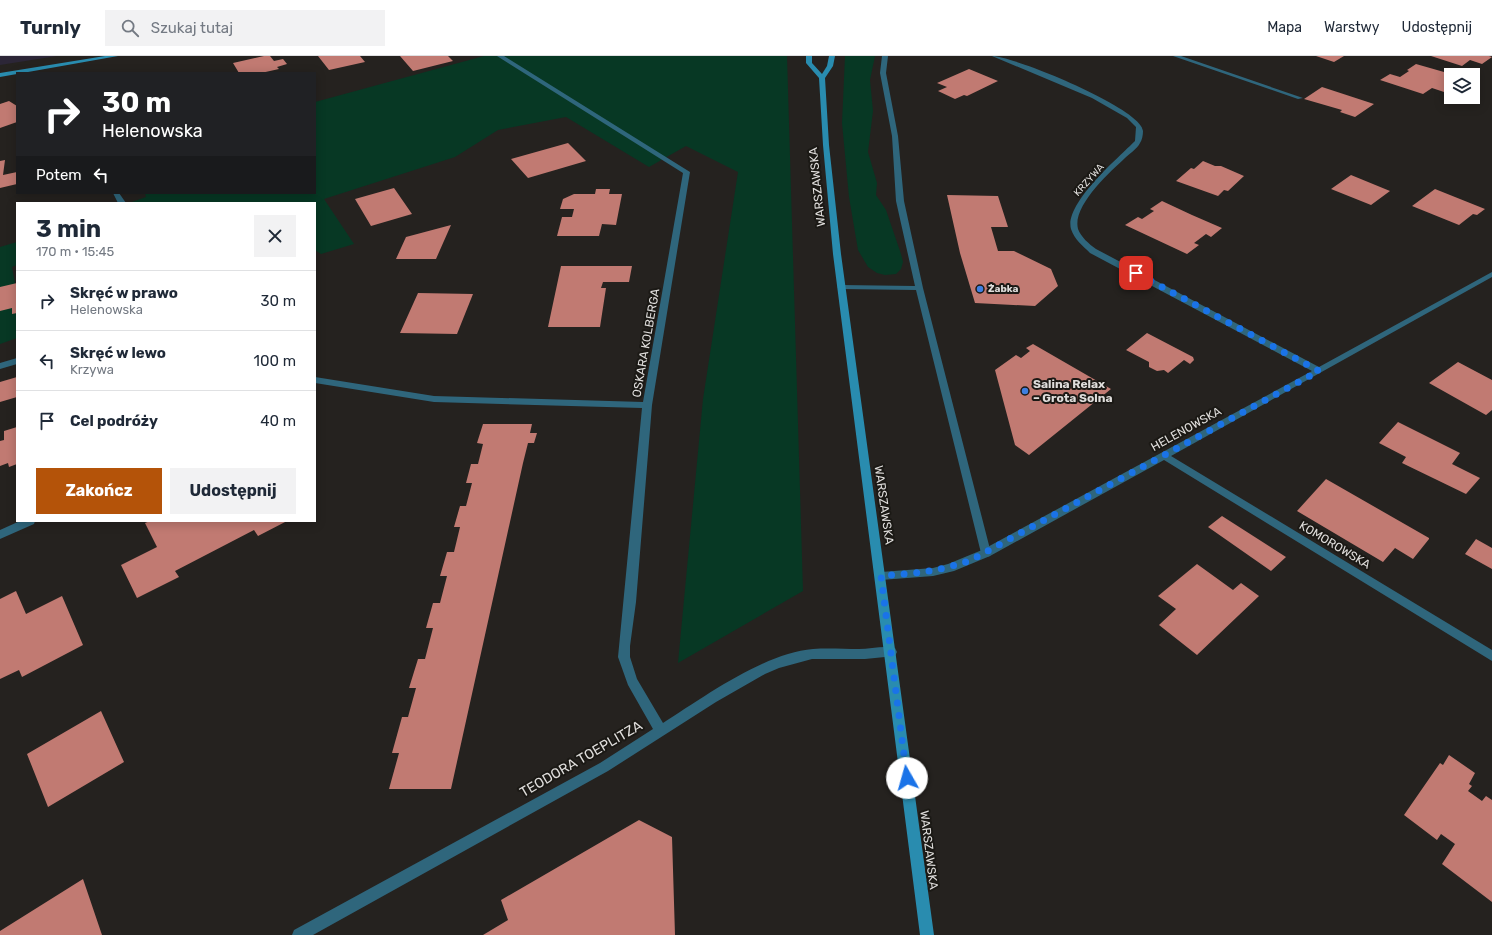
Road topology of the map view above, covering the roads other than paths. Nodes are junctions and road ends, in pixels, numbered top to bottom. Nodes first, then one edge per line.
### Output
1 (115, 56) edge
2 (500, 56) edge
3 (809, 56) edge
4 (832, 56) edge
5 (885, 56) edge
6 (995, 56) edge
7 (1176, 56) edge
8 (16, 72) edge
9 (18, 72) edge
10 (0, 75) edge
11 (822, 78) junction
12 (1300, 98) dead end
13 (1492, 274) edge
14 (841, 287) junction
15 (919, 288) junction
16 (16, 361) edge
17 (0, 366) edge
18 (1319, 371) junction
19 (316, 380) edge
20 (647, 405) junction
21 (1164, 456) junction
22 (28, 522) edge
23 (0, 534) edge
24 (986, 553) junction
25 (881, 576) junction
26 (891, 652) junction
27 (1492, 656) edge
28 (661, 731) junction
29 (299, 935) edge
30 (927, 935) edge

1 - 9 main road
2 - 20 street, OSKARA KOLBERGA
3 - 11 main road
4 - 11 main road
5 - 15 street
6 - 18 street, KRZYWA
7 - 12 street
8 - 10 main road
11 - 14 main road, WARSZAWSKA
13 - 18 street, HELENOWSKA
14 - 15 street
14 - 25 main road, WARSZAWSKA
15 - 24 street
16 - 17 street
18 - 21 street, HELENOWSKA
19 - 20 street
20 - 28 street, OSKARA KOLBERGA
21 - 24 street, HELENOWSKA
21 - 27 street, KOMOROWSKA
22 - 23 street
24 - 25 street, HELENOWSKA
25 - 26 main road, WARSZAWSKA
26 - 28 street, TEODORA TOEPLITZA
26 - 30 main road, WARSZAWSKA
28 - 29 street, TEODORA TOEPLITZA

